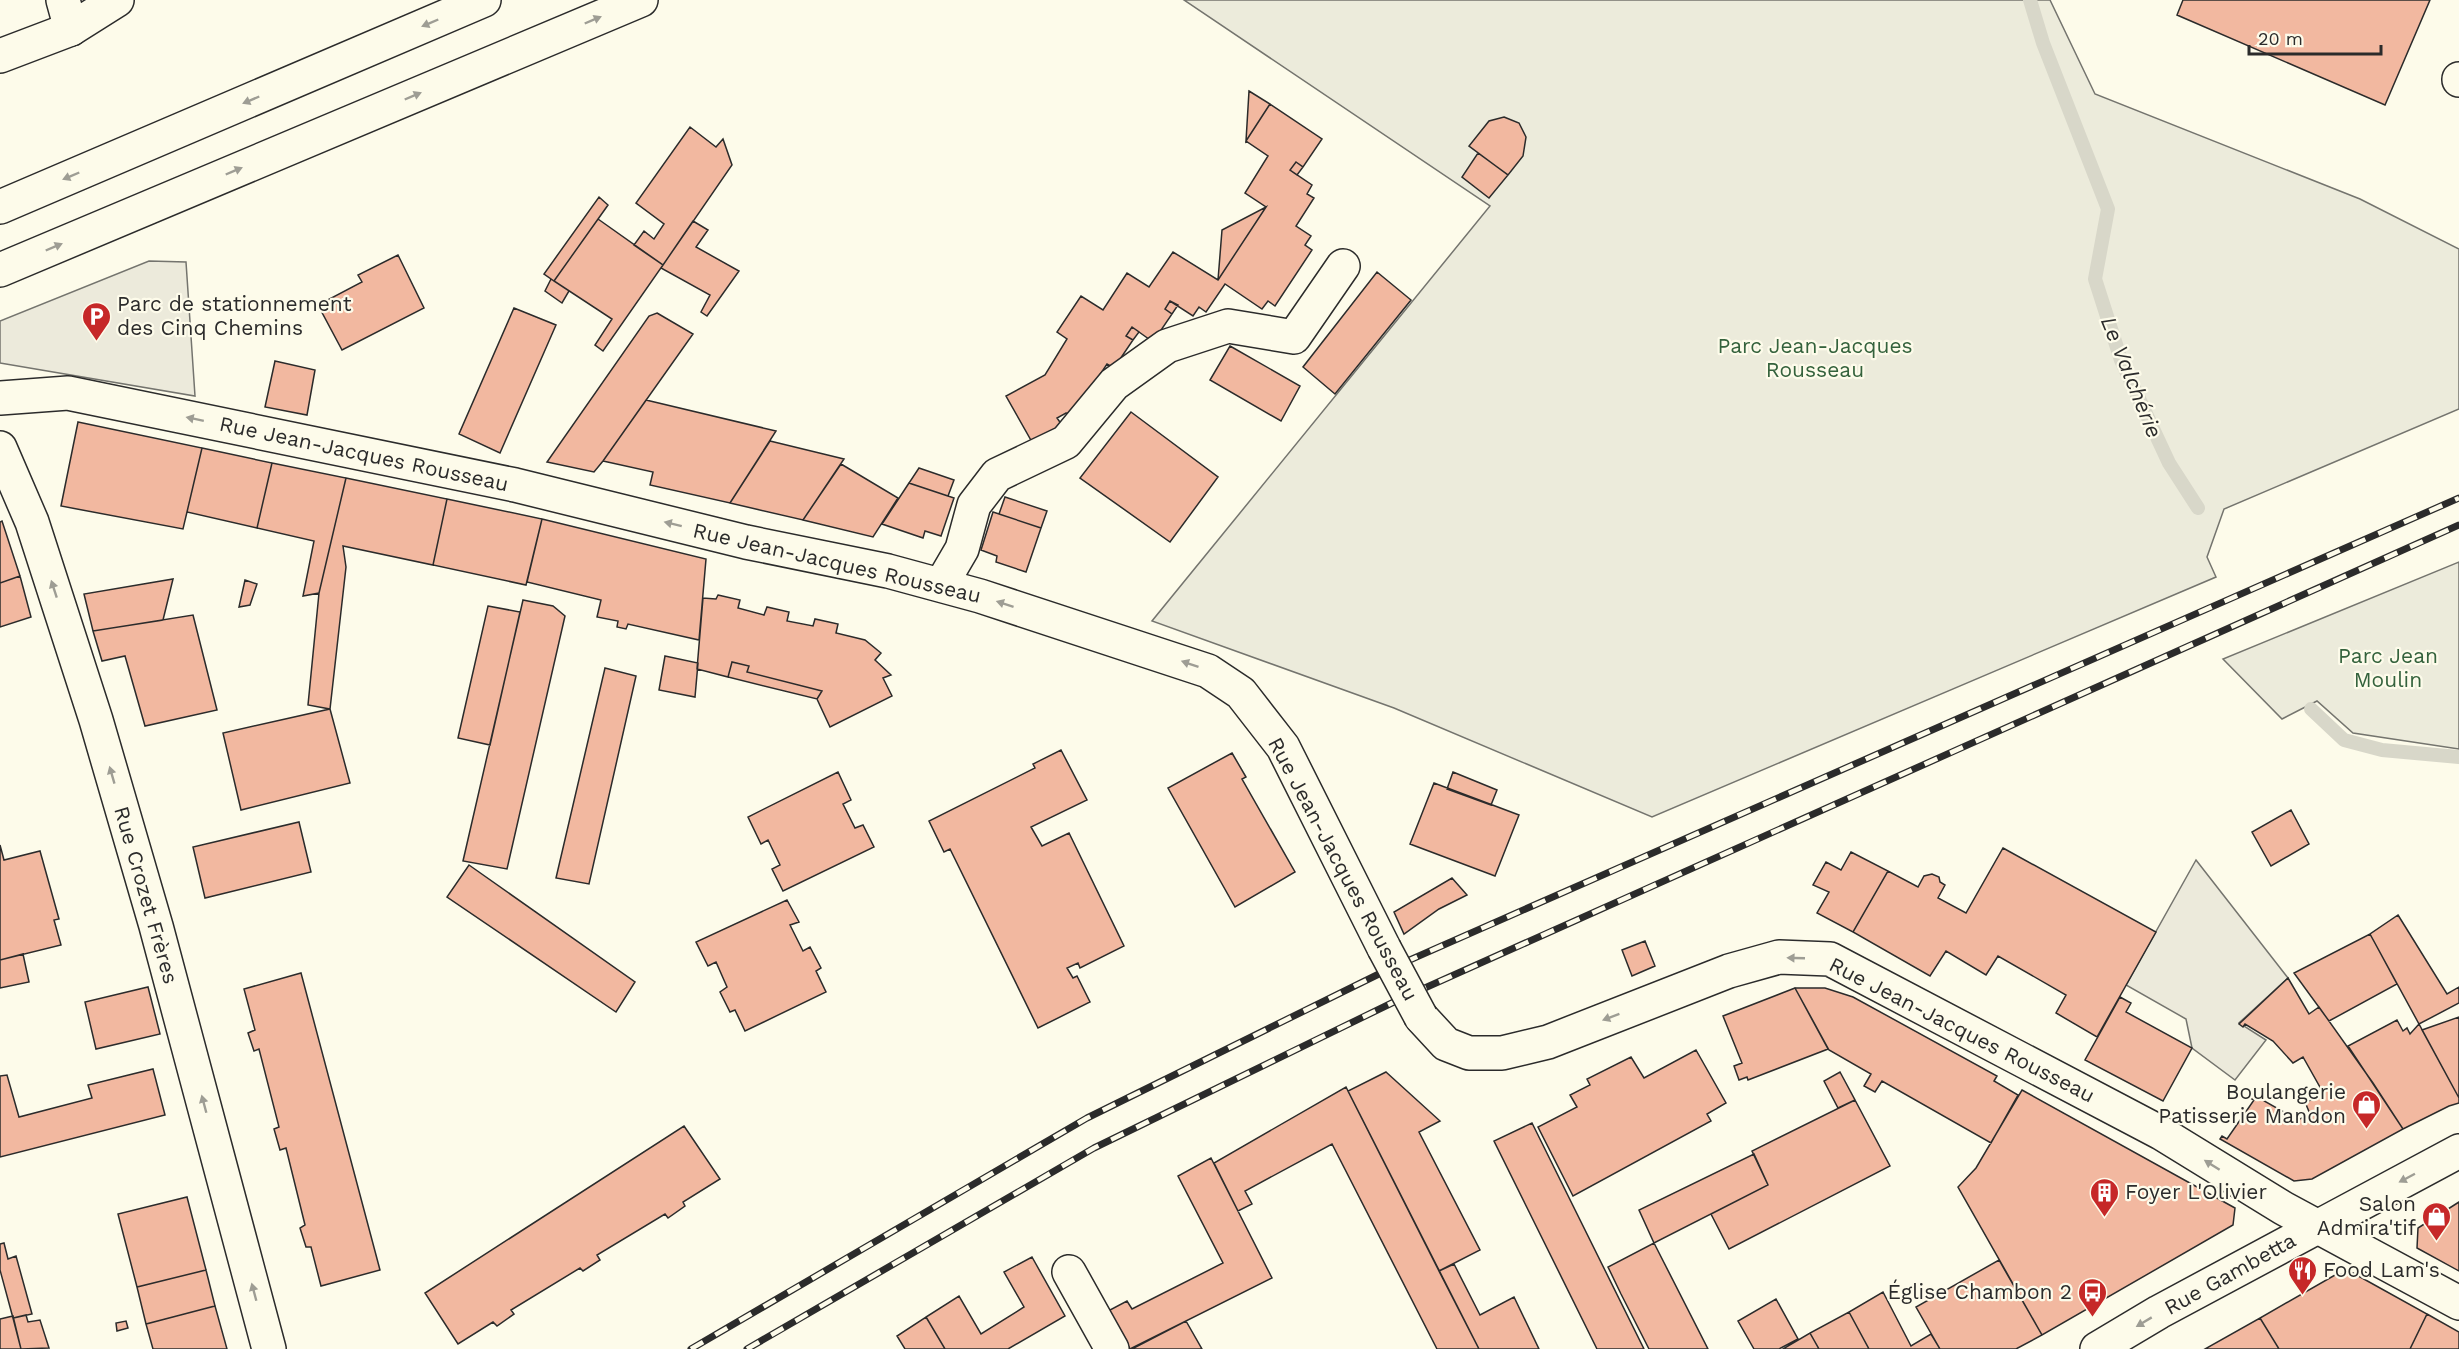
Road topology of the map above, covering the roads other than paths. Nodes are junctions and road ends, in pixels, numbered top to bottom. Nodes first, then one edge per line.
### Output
1 (117, 0) edge
2 (484, 0) edge
3 (641, 0) edge
4 (67, 14) edge
5 (0, 56) edge
6 (0, 207) edge
7 (1343, 266) dead end
8 (0, 270) edge
9 (0, 398) edge
10 (0, 448) edge
11 (941, 585) junction
12 (2459, 1151) edge
13 (2316, 1227) junction
14 (1069, 1272) dead end
15 (2459, 1303) edge
16 (269, 1349) edge
17 (1112, 1349) edge
18 (2097, 1349) edge

1 - 4 main road
2 -> 6 main road
8 -> 3 main road
4 - 5 main road
7 - 11 main road
11 -> 9 main road, Rue Jean-Jacques Rousseau
16 -> 10 main road, Rue Crozet Frères
13 -> 11 main road, Rue Jean-Jacques Rousseau, bridge
12 -> 13 main road, Rue Gambetta
13 - 15 main road, Rue Jean-Jacques Rousseau
13 -> 18 main road, Rue Gambetta
14 - 17 main road

